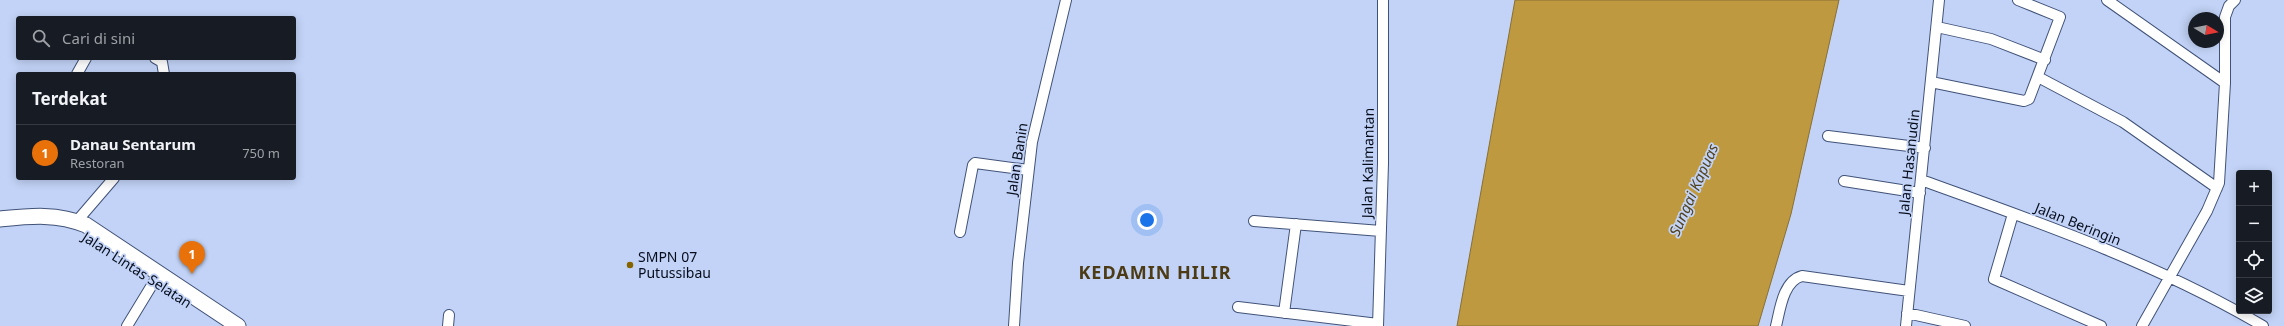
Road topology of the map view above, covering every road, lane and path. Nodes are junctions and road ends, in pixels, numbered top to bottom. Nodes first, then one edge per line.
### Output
1 (1066, 0) edge
2 (1383, 0) edge
3 (1939, 0) edge
4 (2018, 0) edge
5 (2107, 0) edge
6 (2235, 0) edge
7 (1937, 27) junction
8 (85, 60) edge
9 (158, 60) edge
10 (2045, 60) junction
11 (78, 72) edge
12 (164, 72) edge
13 (2038, 77) junction
14 (1931, 82) junction
15 (2225, 83) junction
16 (1828, 136) dead end
17 (1925, 148) junction
18 (1028, 170) junction
19 (112, 180) edge
20 (1921, 180) junction
21 (1844, 182) dead end
22 (2217, 188) junction
23 (1920, 193) junction
24 (2013, 214) junction
25 (0, 219) edge
26 (77, 221) junction
27 (1254, 221) dead end
28 (1296, 224) junction
29 (0, 229) edge
30 (1381, 231) junction
31 (960, 232) dead end
32 (2171, 278) junction
33 (154, 280) junction
34 (1908, 292) junction
35 (1238, 307) dead end
36 (1284, 313) junction
37 (1907, 313) junction
38 (449, 315) dead end
39 (1378, 325) edge
40 (127, 326) edge
41 (223, 326) edge
42 (238, 326) edge
43 (448, 326) edge
44 (1014, 326) edge
45 (1776, 326) edge
46 (1906, 326) edge
47 (1964, 326) edge
48 (2101, 326) edge
49 (2142, 326) edge
50 (2263, 326) edge

1 - 18 street, Jalan Banin
2 - 30 street, Jalan Kalimantan
3 - 7 street, Jalan Hasanudin
4 - 10 street
5 - 15 street
6 - 15 street
7 - 10 street
7 - 14 street, Jalan Hasanudin
8 - 11 street
9 - 12 street
10 - 13 street
13 - 14 street
13 - 22 street
14 - 17 street, Jalan Hasanudin
15 - 22 street
16 - 17 street
17 - 20 street, Jalan Hasanudin
18 - 31 street
18 - 44 street, Jalan Banin
19 - 26 street
20 - 23 street, Jalan Hasanudin
20 - 24 street, Jalan Beringin
21 - 23 street
22 - 32 street
23 - 34 street, Jalan Hasanudin
24 - 32 street, Jalan Beringin
24 - 48 street
25 - 26 highway, Jalan Lintas Selatan
26 - 42 highway, Jalan Lintas Selatan
27 - 28 street
28 - 30 street
28 - 36 street
29 - 33 highway, Jalan Lintas Selatan
30 - 39 street, Jalan Kalimantan
32 - 49 street
32 - 50 street, Jalan Beringin
33 - 40 street
33 - 41 highway, Jalan Lintas Selatan
34 - 37 street, Jalan Hasanudin
34 - 45 street
35 - 36 street
36 - 39 street
37 - 46 street, Jalan Hasanudin
37 - 47 street
38 - 43 street

